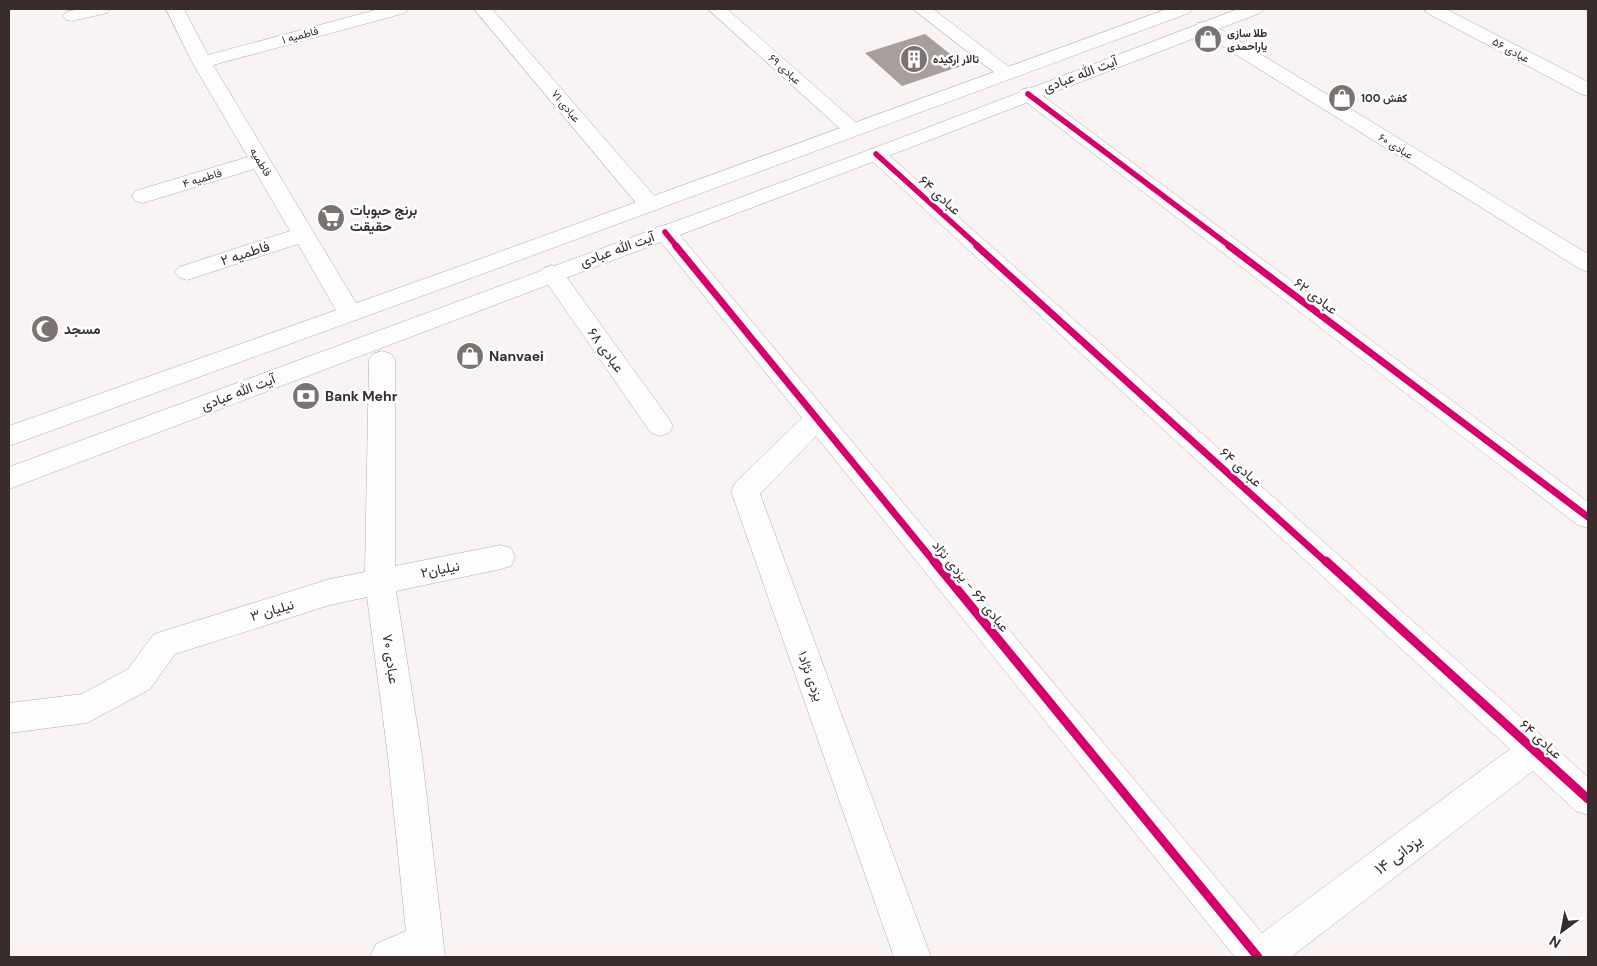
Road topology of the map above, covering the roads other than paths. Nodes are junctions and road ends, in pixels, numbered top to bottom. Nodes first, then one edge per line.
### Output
1 (101, 9) edge
2 (175, 9) edge
3 (398, 9) edge
4 (483, 9) edge
5 (717, 9) edge
6 (922, 9) edge
7 (1254, 9) edge
8 (1433, 9) edge
9 (1177, 10) edge
10 (72, 16) dead end
11 (1204, 27) junction
12 (202, 62) junction
13 (1007, 73) junction
14 (1588, 90) edge
15 (1028, 94) junction
16 (853, 130) junction
17 (876, 154) junction
18 (260, 160) junction
19 (143, 196) dead end
20 (649, 204) junction
21 (665, 232) junction
22 (304, 234) junction
23 (1588, 264) edge
24 (187, 272) dead end
25 (552, 273) junction
26 (350, 313) junction
27 (382, 360) dead end
28 (818, 418) junction
29 (660, 426) dead end
30 (9, 436) edge
31 (9, 478) edge
32 (1588, 517) edge
33 (501, 557) dead end
34 (380, 581) junction
35 (9, 718) edge
36 (1535, 750) junction
37 (1584, 788) edge
38 (426, 949) edge
39 (390, 957) edge
40 (912, 957) edge
41 (1259, 957) edge

1 - 10 street
2 - 12 street, فاطمیه
3 - 12 street, فاطمیه ۱
4 - 20 street, عبادی ۷۱
5 - 16 street, عبادی ۶۹
6 - 13 street
7 - 11 street, آیت الله عبادی
8 - 14 street, عبادی ۵۶
9 - 13 street, آیت الله عبادی
11 - 15 street, آیت الله عبادی
11 - 23 street, عبادی ۶۰
12 - 18 street, فاطمیه
13 - 16 street, آیت الله عبادی
15 - 17 street, آیت الله عبادی
15 - 32 street, عبادی ۶۲
16 - 20 street, آیت الله عبادی
17 - 21 street, آیت الله عبادی
17 - 36 street, عبادی ۶۴
18 - 19 street, فاطمیه ۴
18 - 22 street, فاطمیه
20 - 26 street, آیت الله عبادی
21 - 25 street, آیت الله عبادی
21 - 28 street, عبادی ۶۶ - یزدی نژاد
22 - 24 street, فاطمیه ۲
22 - 26 street, فاطمیه
25 - 29 street, عبادی ۶۸
25 - 31 street, آیت الله عبادی
26 - 30 street, آیت الله عبادی
27 - 34 street, عبادی ۷۰
28 - 40 street, یزدی نژاد۱
28 - 41 street, عبادی ۶۶ - یزدی نژاد
33 - 34 street, نیلیان۲
34 - 35 street, نیلیان ۳
34 - 38 street, عبادی ۷۰
36 - 37 street, عبادی ۶۴
36 - 41 street, یزدانی ۱۴
38 - 39 street

